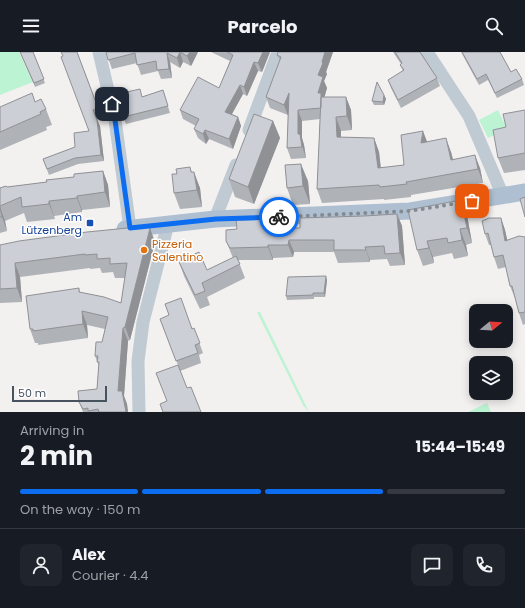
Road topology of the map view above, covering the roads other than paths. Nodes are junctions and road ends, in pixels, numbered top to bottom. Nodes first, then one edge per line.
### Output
1 (99, 52) edge
2 (278, 52) edge
3 (427, 52) edge
4 (246, 138) edge
5 (241, 153) edge
6 (525, 192) edge
7 (503, 196) junction
8 (216, 219) junction
9 (168, 224) junction
10 (130, 228) junction
11 (107, 231) edge
12 (139, 412) edge

1 - 10 street
2 - 4 street
3 - 7 street
5 - 8 street
6 - 7 main road
7 - 8 main road
8 - 9 main road
9 - 10 main road
9 - 12 street
10 - 11 main road

